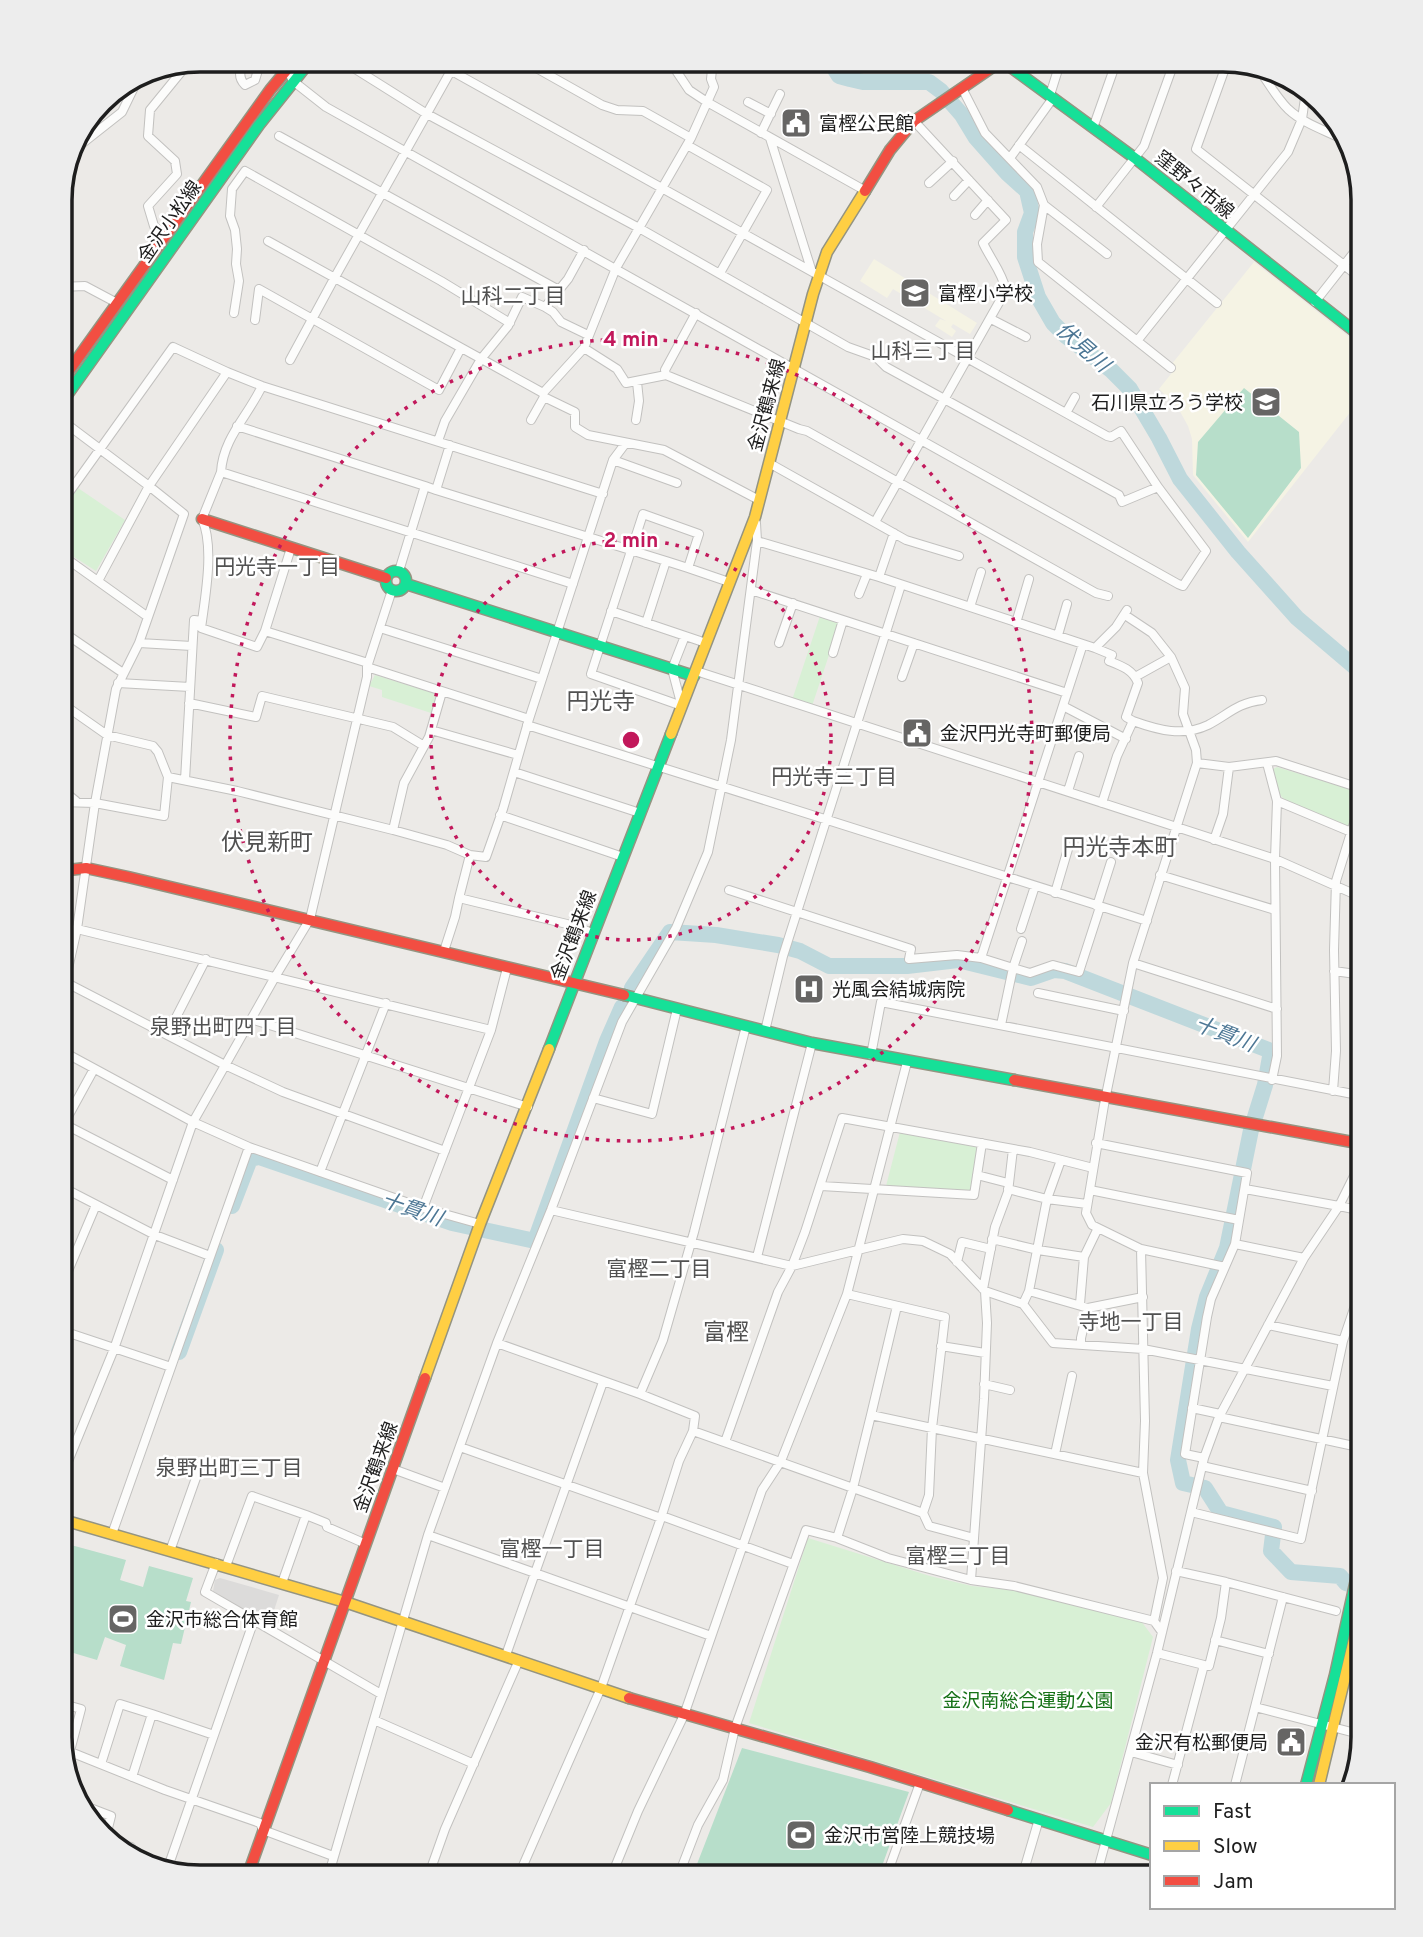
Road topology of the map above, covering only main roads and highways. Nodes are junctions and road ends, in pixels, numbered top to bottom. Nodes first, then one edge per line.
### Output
1 (281, 72) edge
2 (301, 72) edge
3 (986, 72) edge
4 (1019, 72) edge
5 (1351, 329) edge
6 (72, 366) edge
7 (72, 388) edge
8 (202, 519) road end
9 (386, 578) junction
10 (406, 583) junction
11 (695, 674) junction
12 (72, 870) edge
13 (574, 982) junction
14 (1351, 1142) edge
15 (72, 1522) edge
16 (345, 1602) junction
17 (1351, 1602) edge
18 (1351, 1656) edge
19 (1307, 1783) edge
20 (1320, 1783) edge
21 (1150, 1854) edge
22 (251, 1865) edge

1 - 6 main road, 金沢小松線
2 - 7 main road, 金沢小松線
3 - 11 main road, 金沢鶴来線
4 - 5 main road, 窪野々市線
8 - 9 main road
9 - 10 main road
9 - 10 main road
10 - 11 main road
11 - 13 main road, 金沢鶴来線
12 - 13 main road
13 - 14 main road
13 - 16 main road, 金沢鶴来線
15 - 16 main road
16 - 21 main road
16 - 22 main road, 金沢鶴来線
17 - 19 main road
18 - 20 main road

